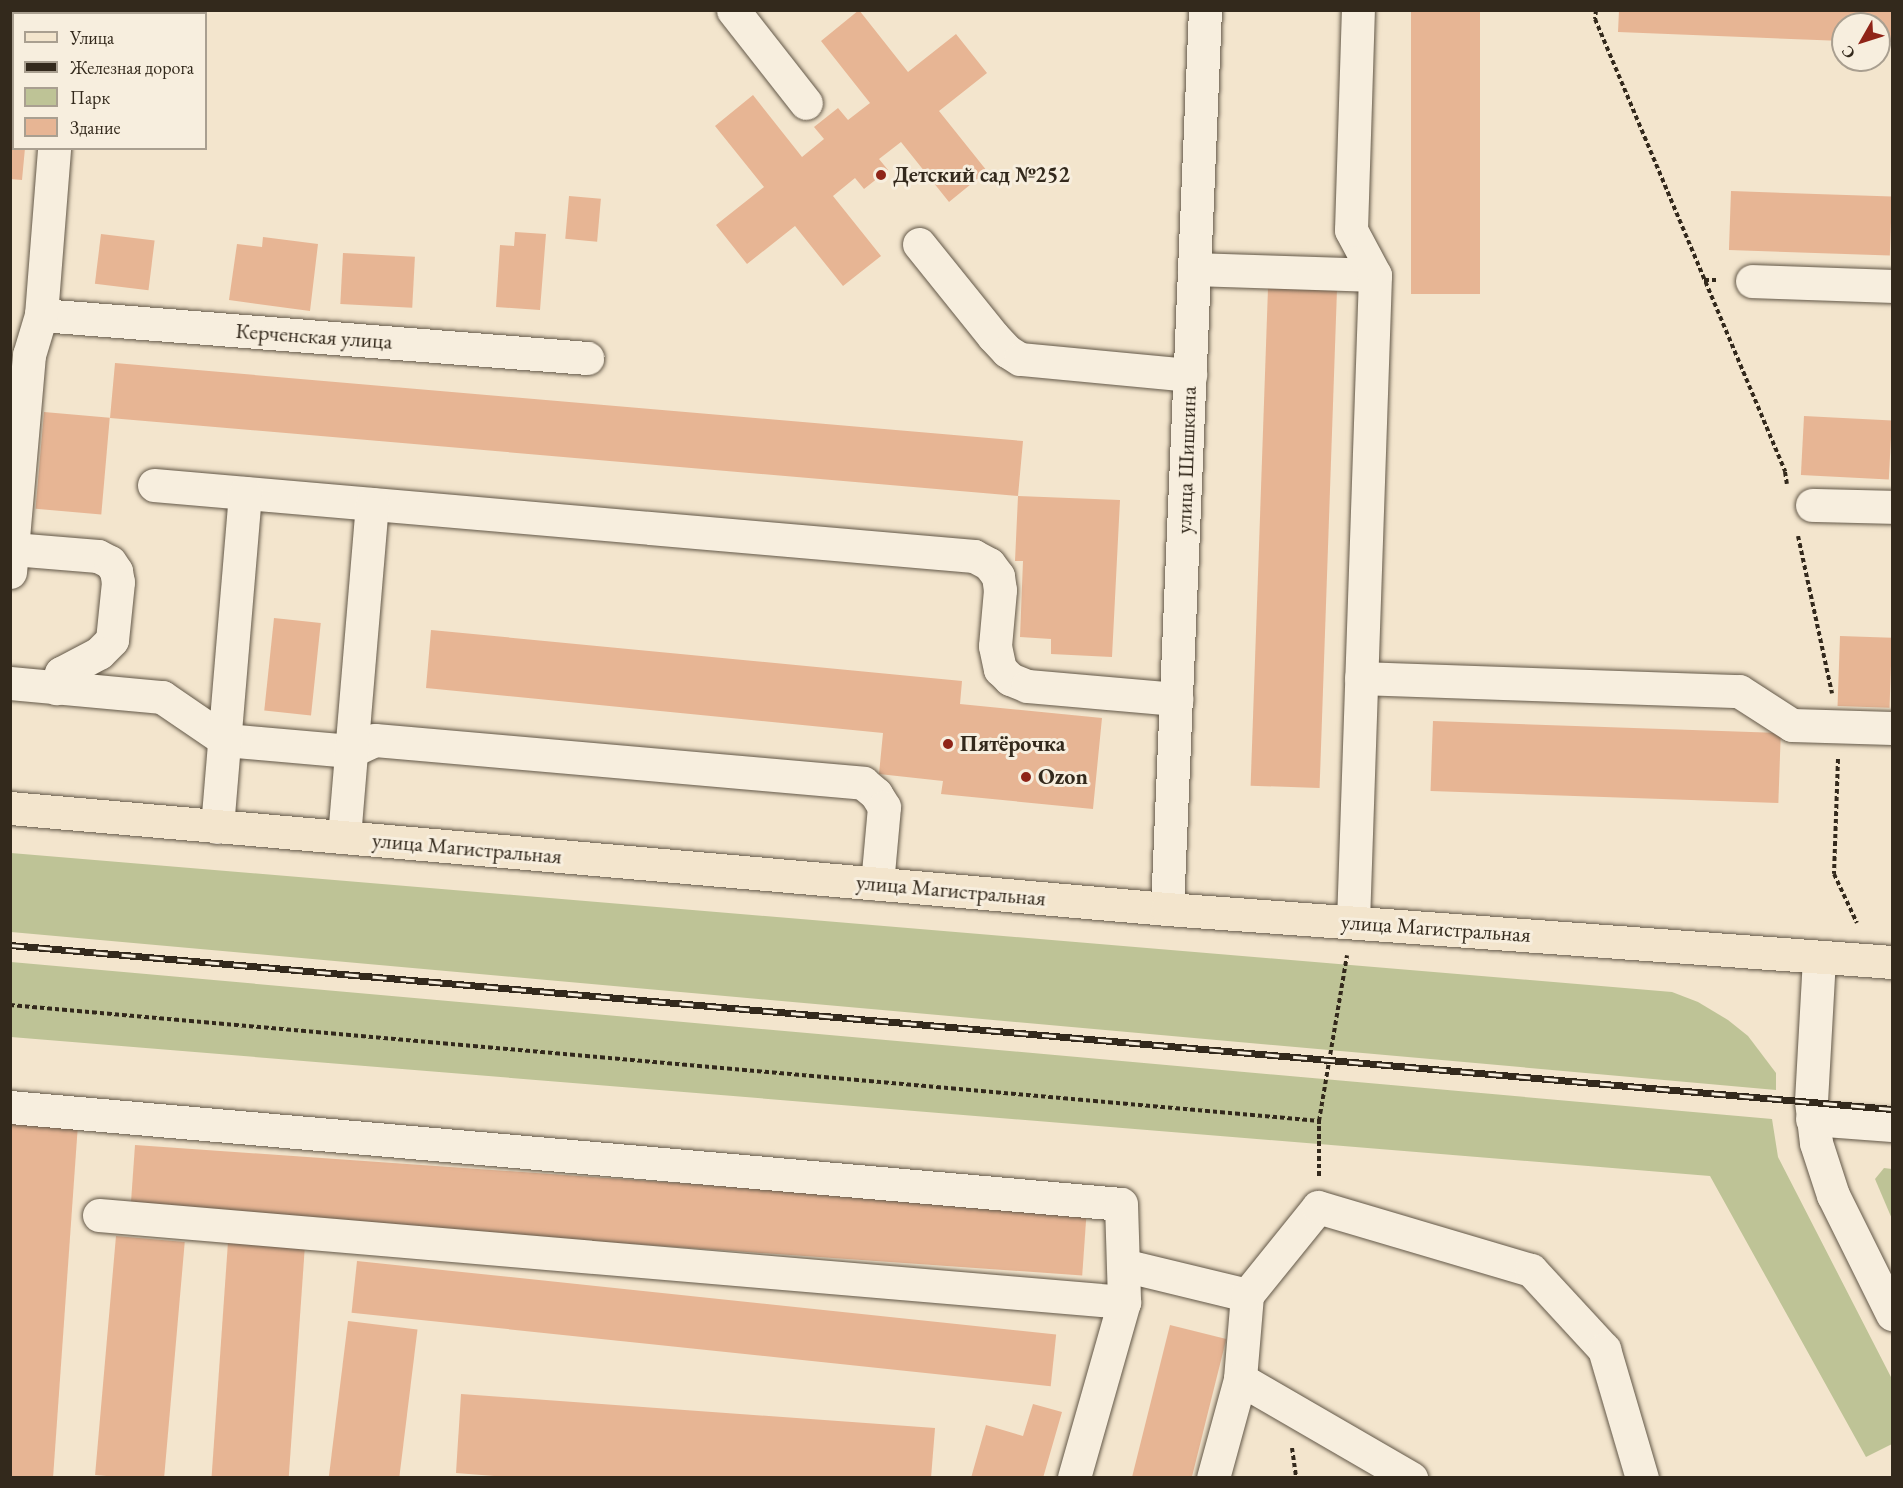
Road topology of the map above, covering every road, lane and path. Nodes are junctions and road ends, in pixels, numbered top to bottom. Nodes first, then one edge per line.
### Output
1 (733, 10) edge
2 (1205, 10) edge
3 (1358, 10) edge
4 (1596, 10) edge
5 (806, 103) dead end
6 (54, 150) edge
7 (919, 244) dead end
8 (1194, 269) junction
9 (1375, 275) junction
10 (1752, 281) dead end
11 (1893, 286) edge
12 (41, 315) junction
13 (20, 350) edge
14 (587, 358) dead end
15 (1190, 375) junction
16 (154, 485) dead end
17 (245, 493) junction
18 (372, 504) junction
19 (1893, 507) edge
20 (1799, 508) junction
21 (12, 560) edge
22 (1361, 678) junction
23 (10, 683) edge
24 (56, 688) junction
25 (1176, 699) junction
26 (1839, 726) junction
27 (1893, 729) edge
28 (225, 740) junction
29 (351, 751) junction
30 (10, 808) edge
31 (217, 827) junction
32 (344, 837) junction
33 (877, 884) junction
34 (1167, 909) junction
35 (1353, 922) junction
36 (1857, 923) dead end
37 (1820, 958) junction
38 (1893, 962) edge
39 (10, 1005) edge
40 (10, 1107) edge
41 (1812, 1119) junction
42 (1319, 1121) junction
43 (1893, 1125) edge
44 (1319, 1179) dead end
45 (99, 1215) dead end
46 (1123, 1265) junction
47 (1247, 1295) junction
48 (1124, 1302) junction
49 (1893, 1314) edge
50 (1240, 1379) junction
51 (1074, 1478) edge
52 (1213, 1478) edge
53 (1411, 1478) edge
54 (1642, 1478) edge

1 - 5 street
2 - 8 street, улица Шишкина
3 - 9 street
4 - 20 path
6 - 12 street
7 - 15 street
8 - 9 street
8 - 15 street, улица Шишкина
9 - 22 street
10 - 11 street
12 - 13 street
12 - 14 street, Керченская улица
13 - 21 street
15 - 25 street, улица Шишкина
16 - 17 street
17 - 18 street
17 - 28 street
18 - 25 street
18 - 29 street
19 - 20 street
20 - 26 path
21 - 24 street
22 - 26 street
22 - 35 street
23 - 24 street
24 - 28 street
25 - 34 street, улица Шишкина
26 - 27 street
26 - 36 path
28 - 29 street
28 - 31 street
29 - 32 street
29 - 33 street
30 - 31 main road, улица Магистральная
31 - 32 main road, улица Магистральная
32 - 33 main road, улица Магистральная
33 - 34 main road, улица Магистральная
34 - 35 main road, улица Магистральная
35 - 37 main road, улица Магистральная
35 - 42 path
37 - 38 main road, улица Магистральная
37 - 41 street
39 - 42 path
40 - 46 street
41 - 43 street
41 - 49 street
42 - 44 path
45 - 48 street
46 - 47 street
46 - 48 street
47 - 50 street
47 - 54 street
48 - 51 street
50 - 52 street
50 - 53 street

